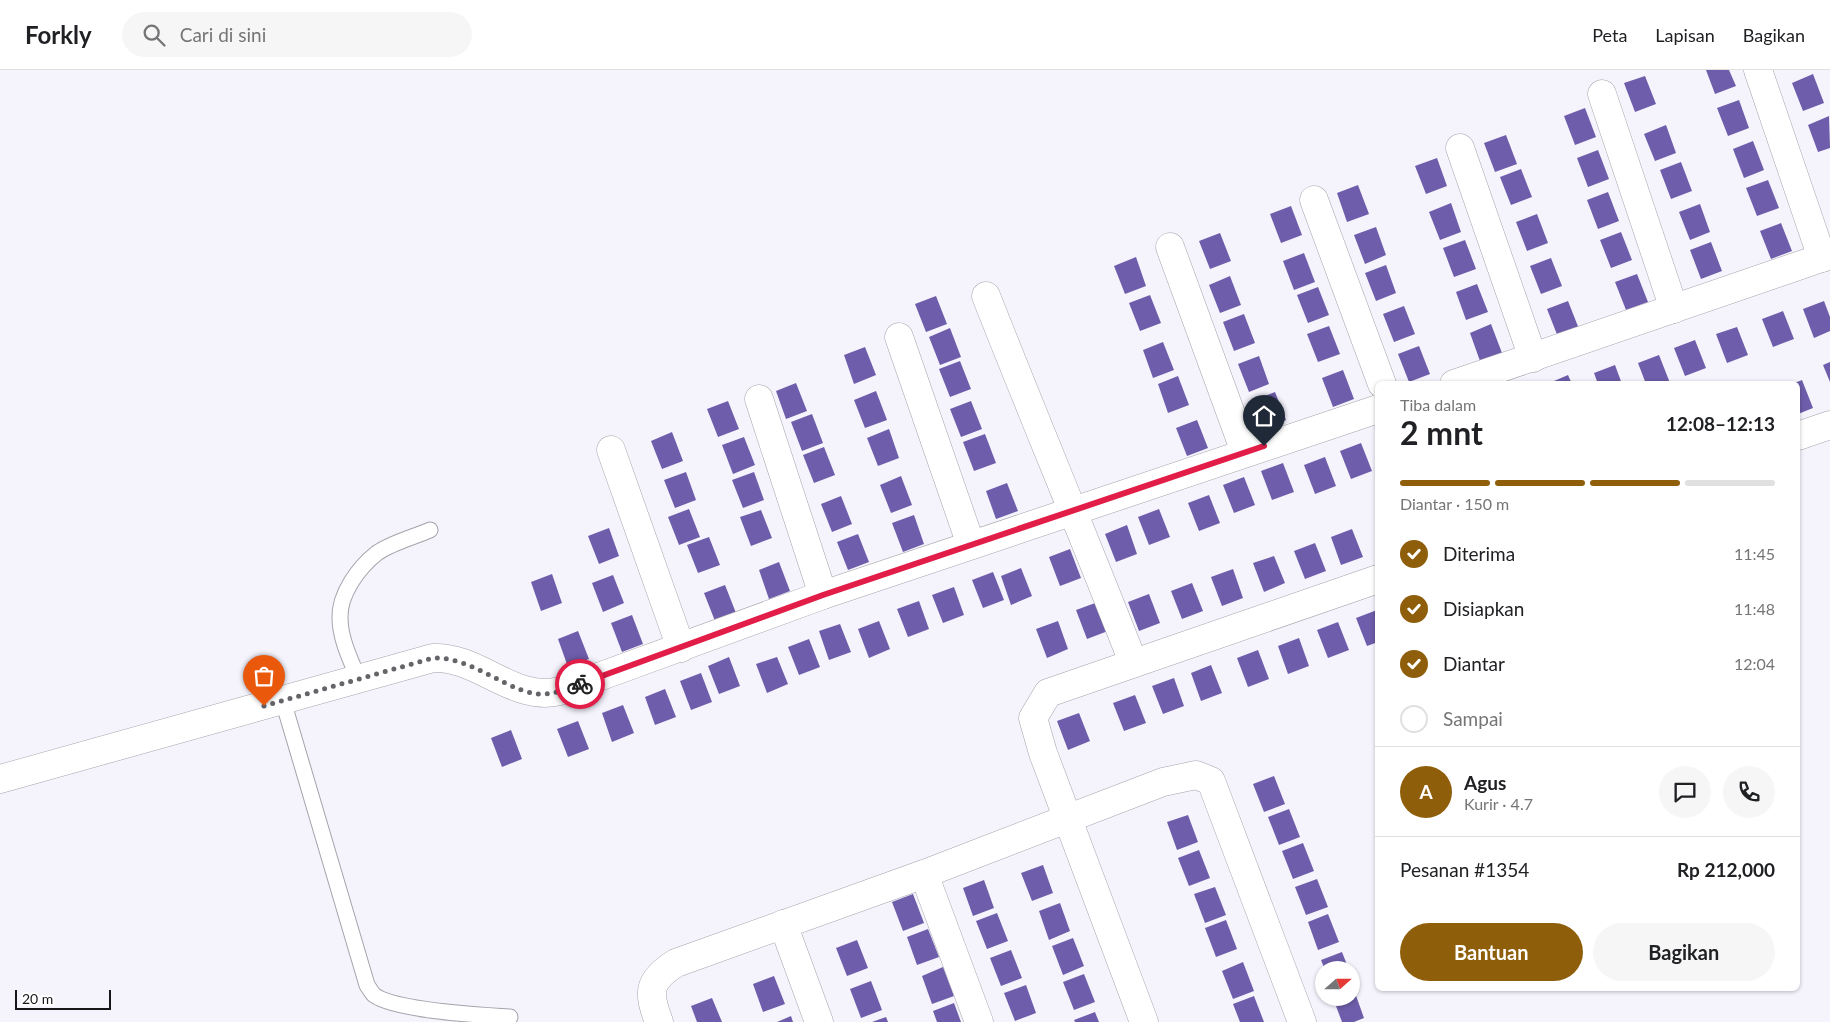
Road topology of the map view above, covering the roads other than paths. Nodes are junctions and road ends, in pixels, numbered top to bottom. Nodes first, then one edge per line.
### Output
1 (1758, 70) edge
2 (1602, 94) dead end
3 (1460, 148) dead end
4 (1314, 200) dead end
5 (1170, 247) dead end
6 (1826, 257) edge
7 (986, 296) dead end
8 (1674, 309) junction
9 (899, 338) dead end
10 (1533, 358) junction
11 (1381, 381) edge
12 (1463, 381) edge
13 (759, 399) dead end
14 (1375, 410) edge
15 (1830, 425) edge
16 (1800, 435) edge
17 (611, 450) dead end
18 (1245, 452) junction
19 (1075, 512) junction
20 (430, 530) dead end
21 (970, 545) junction
22 (1375, 580) edge
23 (823, 595) junction
24 (682, 648) junction
25 (1133, 662) junction
26 (363, 679) junction
27 (283, 701) junction
28 (0, 779) edge
29 (1067, 818) junction
30 (924, 874) junction
31 (783, 924) junction
32 (510, 1017) dead end
33 (659, 1022) edge
34 (819, 1022) edge
35 (979, 1022) edge
36 (1144, 1022) edge
37 (1302, 1022) edge

1 - 6 street
2 - 8 street
3 - 10 street
4 - 11 street
5 - 18 street
6 - 8 street
7 - 19 street
8 - 10 street
9 - 21 street
10 - 12 street
13 - 23 street
14 - 18 street
15 - 16 street
17 - 24 street
18 - 19 street
19 - 21 street
19 - 25 street
20 - 26 lane
21 - 23 street
22 - 25 street
23 - 24 street
24 - 26 street
25 - 29 street
26 - 27 street
27 - 28 street
27 - 32 lane
29 - 30 street
29 - 36 street
29 - 37 street
30 - 31 street
30 - 35 street
31 - 33 street
31 - 34 street

